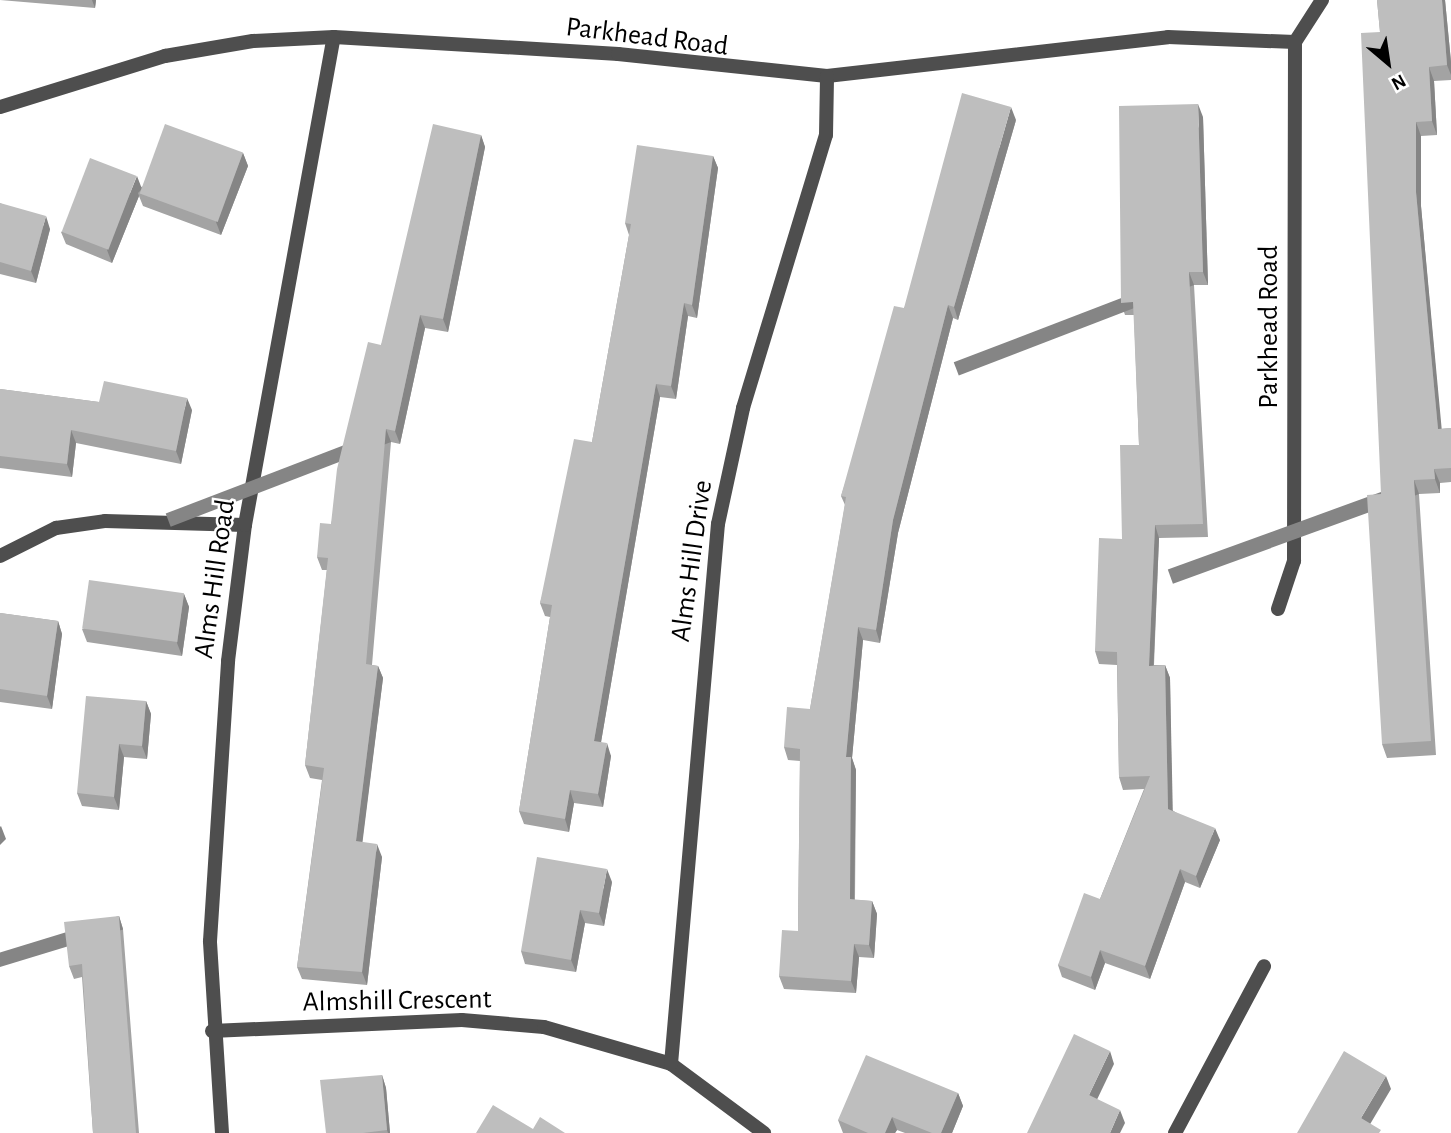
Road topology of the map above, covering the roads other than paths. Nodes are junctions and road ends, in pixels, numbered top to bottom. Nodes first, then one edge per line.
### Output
1 (1322, 0) edge
2 (334, 37) junction
3 (1296, 42) junction
4 (827, 76) junction
5 (0, 107) edge
6 (245, 524) junction
7 (0, 556) edge
8 (1279, 610) dead end
9 (1264, 966) dead end
10 (212, 1031) junction
11 (671, 1065) junction
12 (222, 1133) edge
13 (764, 1133) edge
14 (1175, 1133) edge

1 - 3 street
2 - 4 street, Parkhead Road
2 - 5 street, Parkhead Road
2 - 6 street, Alms Hill Road
3 - 4 street, Parkhead Road
3 - 8 street, Parkhead Road
4 - 11 street, Alms Hill Drive
6 - 7 street
6 - 10 street, Alms Hill Road
9 - 14 street
10 - 11 street, Almshill Crescent
10 - 12 street, Alms Hill Road
11 - 13 street, Almshill Crescent

